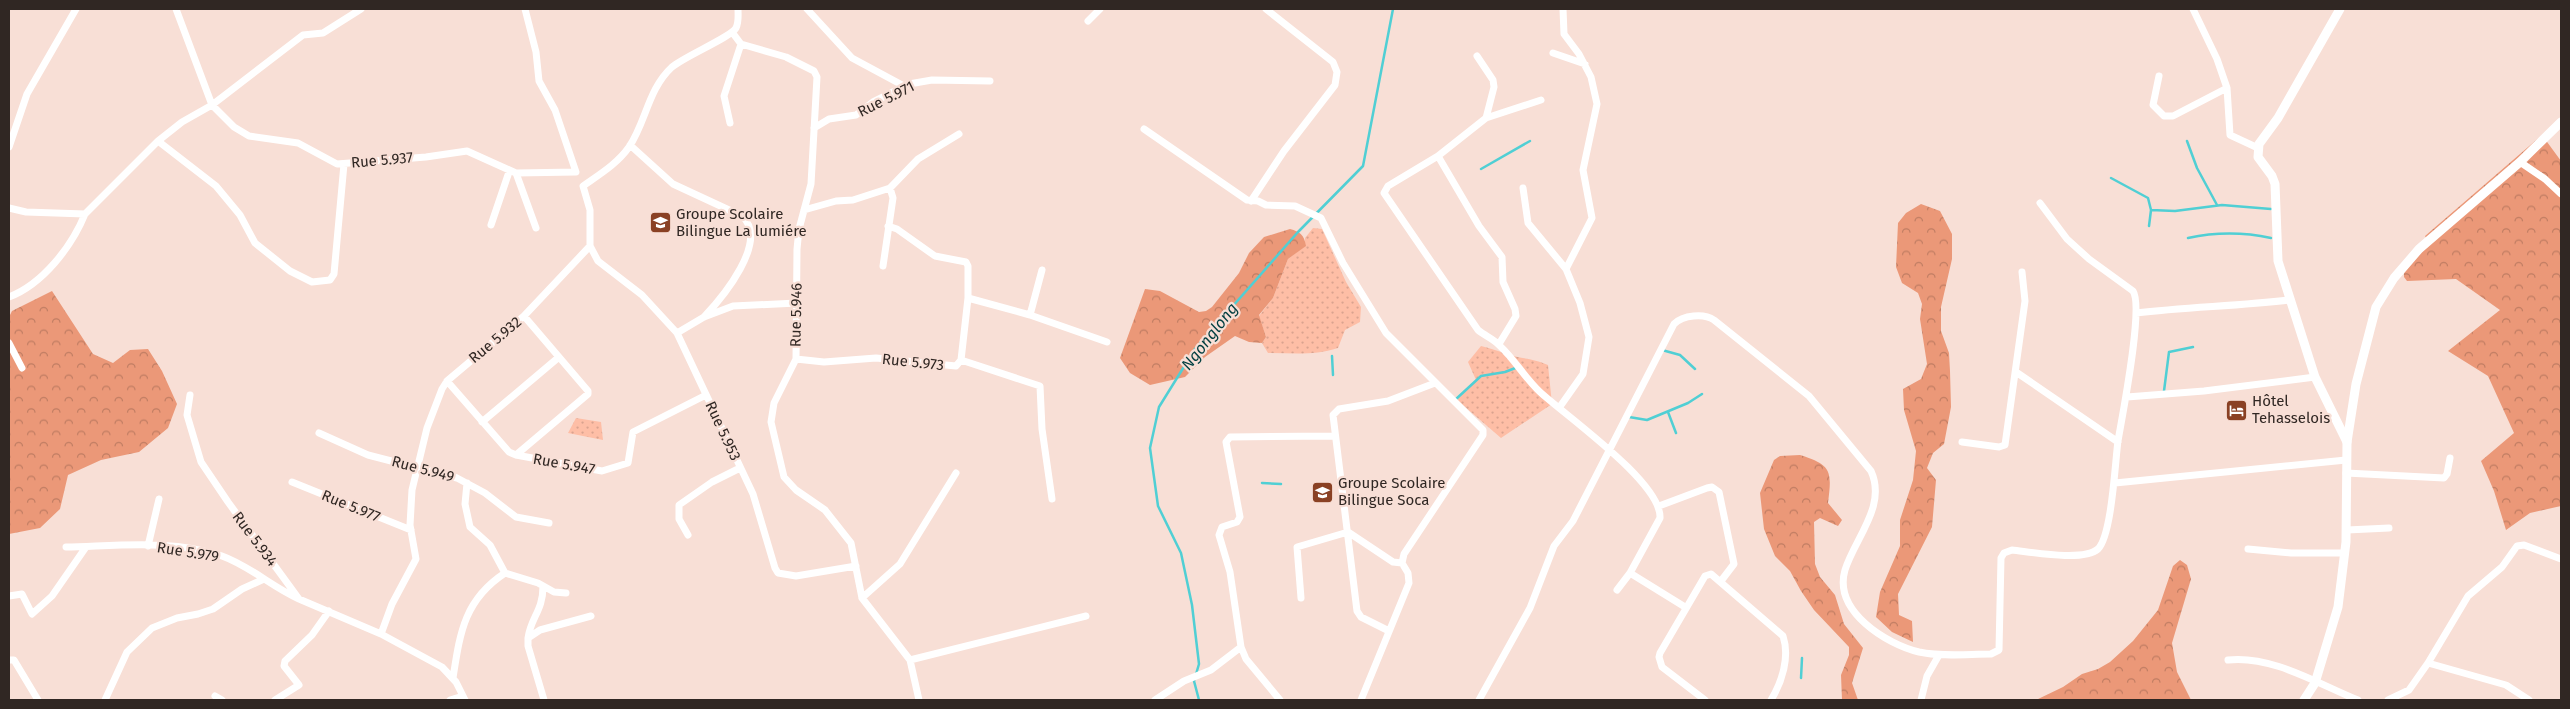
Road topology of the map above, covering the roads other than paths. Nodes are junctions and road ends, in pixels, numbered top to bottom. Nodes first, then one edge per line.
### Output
1 (76, 9) edge
2 (176, 9) edge
3 (361, 9) edge
4 (525, 9) edge
5 (738, 9) edge
6 (807, 9) edge
7 (1100, 9) edge
8 (1266, 9) edge
9 (1563, 9) edge
10 (2193, 9) edge
11 (2340, 9) edge
12 (1088, 21) dead end
13 (732, 32) junction
14 (741, 44) junction
15 (1553, 54) dead end
16 (1477, 56) dead end
17 (1585, 64) junction
18 (2159, 76) dead end
19 (990, 81) dead end
20 (904, 86) junction
21 (2227, 88) junction
22 (1541, 100) dead end
23 (212, 106) junction
24 (1486, 118) junction
25 (2561, 122) edge
26 (730, 123) dead end
27 (814, 128) junction
28 (1144, 128) dead end
29 (959, 134) dead end
30 (158, 141) junction
31 (630, 145) junction
32 (9, 146) edge
33 (2258, 148) junction
34 (1438, 156) junction
35 (2520, 162) junction
36 (344, 164) junction
37 (513, 173) junction
38 (890, 188) junction
39 (1523, 188) dead end
40 (2561, 194) edge
41 (1251, 201) junction
42 (2040, 203) dead end
43 (9, 208) edge
44 (804, 210) junction
45 (85, 214) junction
46 (491, 225) dead end
47 (888, 226) junction
48 (536, 228) dead end
49 (590, 246) junction
50 (883, 266) dead end
51 (1566, 269) junction
52 (1042, 270) dead end
53 (2022, 272) dead end
54 (9, 297) edge
55 (968, 298) junction
56 (2289, 300) junction
57 (796, 303) junction
58 (2136, 313) junction
59 (1030, 315) junction
60 (524, 316) junction
61 (704, 316) junction
62 (677, 333) junction
63 (1107, 342) dead end
64 (9, 343) edge
65 (1499, 344) junction
66 (559, 356) junction
67 (796, 359) junction
68 (961, 360) junction
69 (22, 368) dead end
70 (2016, 372) junction
71 (2315, 377) junction
72 (447, 381) junction
73 (1435, 383) junction
74 (706, 395) junction
75 (190, 396) dead end
76 (2127, 397) junction
77 (1559, 408) junction
78 (482, 422) junction
79 (319, 433) dead end
80 (1335, 436) junction
81 (1962, 442) dead end
82 (2118, 442) junction
83 (2347, 442) junction
84 (1609, 451) junction
85 (516, 455) junction
86 (2450, 458) dead end
87 (2346, 460) junction
88 (418, 468) junction
89 (740, 468) junction
90 (956, 473) dead end
91 (2346, 473) junction
92 (292, 482) dead end
93 (467, 483) junction
94 (2115, 483) junction
95 (159, 499) dead end
96 (1052, 500) dead end
97 (1659, 506) junction
98 (549, 523) dead end
99 (2389, 528) dead end
100 (411, 530) junction
101 (2346, 530) junction
102 (1348, 532) junction
103 (688, 535) dead end
104 (148, 546) junction
105 (66, 547) dead end
106 (86, 547) junction
107 (2248, 549) dead end
108 (2345, 553) junction
109 (2561, 559) edge
110 (1402, 563) junction
111 (856, 566) junction
112 (505, 573) junction
113 (1630, 573) junction
114 (264, 579) junction
115 (1721, 581) junction
116 (543, 586) junction
117 (1618, 590) dead end
118 (566, 592) dead end
119 (9, 596) edge
120 (862, 598) junction
121 (1301, 598) dead end
122 (299, 599) junction
123 (1685, 608) junction
124 (329, 611) junction
125 (591, 616) dead end
126 (1086, 616) dead end
127 (1389, 632) junction
128 (381, 634) junction
129 (528, 638) junction
130 (1241, 648) junction
131 (1939, 654) junction
132 (9, 660) edge
133 (910, 660) junction
134 (2228, 660) dead end
135 (2428, 663) junction
136 (453, 678) junction
137 (2315, 683) junction
138 (215, 696) dead end
139 (464, 698) edge
140 (38, 700) edge
141 (105, 700) edge
142 (222, 700) edge
143 (275, 700) edge
144 (450, 700) edge
145 (544, 700) edge
146 (919, 700) edge
147 (1155, 700) edge
148 (1280, 700) edge
149 (1361, 700) edge
150 (1479, 700) edge
151 (1705, 700) edge
152 (1771, 700) edge
153 (1921, 700) edge
154 (2304, 700) edge
155 (2358, 700) edge
156 (2388, 700) edge
157 (2529, 700) edge

1 - 32 street
2 - 23 street
3 - 23 street
4 - 37 street, Rue 5.937
5 - 13 street
6 - 20 street
7 - 12 street
8 - 41 street
9 - 17 street
10 - 21 street
11 - 33 main road
13 - 14 street
13 - 31 street
14 - 26 street
14 - 27 street, Rue 5.946
15 - 17 street
16 - 24 street
17 - 51 street
18 - 21 street
19 - 20 street, Rue 5.971
20 - 27 street, Rue 5.971
21 - 33 street
22 - 24 street
23 - 30 street
23 - 36 street, Rue 5.937
24 - 34 street
25 - 35 main road
27 - 44 street, Rue 5.946
28 - 41 street
29 - 38 street
30 - 36 street
30 - 45 street
31 - 49 street
31 - 61 street
33 - 56 main road
34 - 65 street
34 - 65 street
35 - 40 street
35 - 83 main road
36 - 37 street, Rue 5.937
37 - 46 street
37 - 48 street
38 - 44 street
38 - 47 street
39 - 51 street
41 - 73 street
42 - 58 street
43 - 45 street
44 - 57 street, Rue 5.946
45 - 54 street
47 - 50 street
47 - 55 street, Rue 5.973
49 - 60 street, Rue 5.932
49 - 62 street, Rue 5.953
51 - 77 street
52 - 59 street
53 - 70 street
55 - 59 street
55 - 68 street, Rue 5.973
56 - 58 street
56 - 71 main road
57 - 61 street
57 - 67 street, Rue 5.946
58 - 76 street
59 - 63 street
60 - 66 street
60 - 72 street, Rue 5.932
61 - 62 street
62 - 74 street, Rue 5.953
64 - 69 street
65 - 77 street
66 - 78 street
66 - 85 street
67 - 68 street, Rue 5.973
67 - 111 street, Rue 5.946
68 - 96 street
70 - 81 street
70 - 82 street
71 - 76 street
71 - 83 main road
72 - 78 street, Rue 5.947
72 - 88 street, Rue 5.932
73 - 80 street
73 - 110 street
74 - 85 street, Rue 5.947
74 - 89 street, Rue 5.953
75 - 122 street, Rue 5.934
76 - 82 street
77 - 84 street
78 - 85 street, Rue 5.947
79 - 88 street, Rue 5.949
80 - 102 street
80 - 130 street
82 - 94 street
83 - 87 main road
84 - 97 street
84 - 131 street
84 - 150 street
86 - 91 street
87 - 91 main road
87 - 94 street
88 - 93 street, Rue 5.949
88 - 100 street, Rue 5.932
89 - 103 street
89 - 111 street, Rue 5.953
90 - 120 street
91 - 101 main road
92 - 100 street, Rue 5.977
93 - 98 street, Rue 5.949
93 - 112 street
94 - 131 street
95 - 104 street
97 - 113 street
97 - 115 street
99 - 101 street
100 - 128 street, Rue 5.932
101 - 108 main road
102 - 110 street
102 - 121 street
102 - 127 street
104 - 106 street, Rue 5.979
104 - 114 street, Rue 5.979
105 - 106 street, Rue 5.979
106 - 119 street
107 - 108 street
108 - 137 main road
109 - 135 street
110 - 127 street
111 - 120 street, Rue 5.946
112 - 116 street
112 - 136 street
113 - 117 street
113 - 123 street
114 - 122 street, Rue 5.979
114 - 141 street
115 - 123 street
115 - 152 street
116 - 118 street
116 - 129 street
120 - 133 street, Rue 5.946
122 - 124 street
123 - 151 street
124 - 128 street
124 - 143 street
125 - 129 street
126 - 133 street
127 - 149 street
128 - 136 street
129 - 145 street
130 - 147 street
130 - 148 street
131 - 153 street
132 - 140 street
133 - 146 street
134 - 137 street
135 - 156 street
135 - 157 street
136 - 139 street
137 - 154 main road
137 - 155 street
138 - 142 street
139 - 144 street

